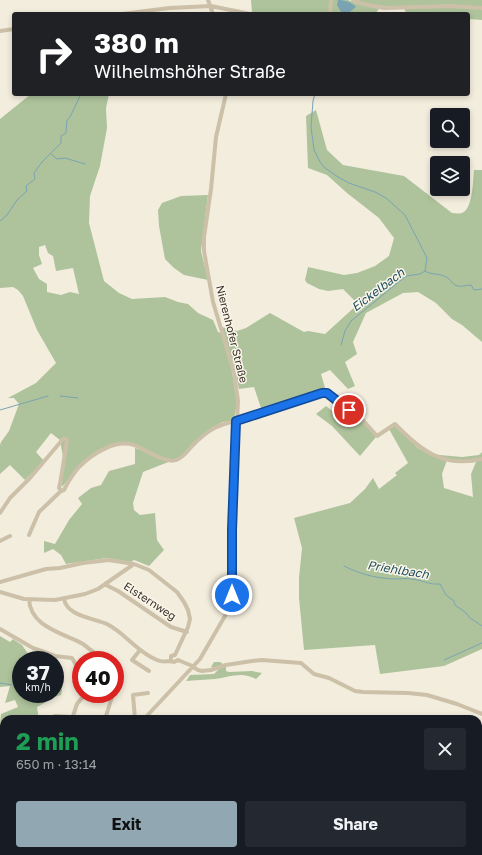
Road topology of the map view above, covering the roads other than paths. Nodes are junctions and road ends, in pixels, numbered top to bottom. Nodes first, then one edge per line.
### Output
1 (208, 0) edge
2 (331, 0) edge
3 (353, 0) edge
4 (211, 6) junction
5 (482, 8) edge
6 (138, 12) edge
7 (212, 12) edge
8 (240, 12) edge
9 (330, 12) edge
10 (12, 30) edge
11 (0, 31) edge
12 (226, 96) edge
13 (236, 421) junction
14 (482, 459) edge
15 (61, 491) junction
16 (0, 513) edge
17 (29, 535) dead end
18 (10, 536) dead end
19 (0, 541) edge
20 (134, 564) junction
21 (0, 582) edge
22 (106, 583) junction
23 (0, 592) edge
24 (29, 599) junction
25 (64, 599) junction
26 (0, 629) edge
27 (187, 632) junction
28 (140, 650) junction
29 (93, 651) edge
30 (175, 655) junction
31 (72, 658) edge
32 (171, 660) junction
33 (178, 660) junction
34 (193, 668) junction
35 (149, 671) dead end
36 (148, 692) dead end
37 (78, 703) edge
38 (110, 703) edge
39 (482, 714) edge
40 (73, 715) edge
41 (106, 715) edge
42 (135, 715) edge
43 (148, 715) edge

1 - 4 street
2 - 9 street
3 - 5 street
4 - 6 street
4 - 7 street
4 - 8 street
10 - 11 street
12 - 13 street, Nierenhofer Straße
13 - 14 street
13 - 15 street
13 - 34 street, Nierenhofer Straße
15 - 16 street
15 - 17 street
18 - 19 street
20 - 21 street
20 - 22 street
20 - 27 street
22 - 25 street
22 - 27 street, Elsternweg
23 - 24 street
24 - 25 street
24 - 29 street
25 - 28 street
26 - 31 street
27 - 30 street
28 - 32 street
28 - 35 street
30 - 32 street
30 - 33 street
32 - 33 street
33 - 34 street
34 - 39 street
34 - 43 street, Nierenhofer Straße
36 - 42 street
37 - 40 street
38 - 41 street

